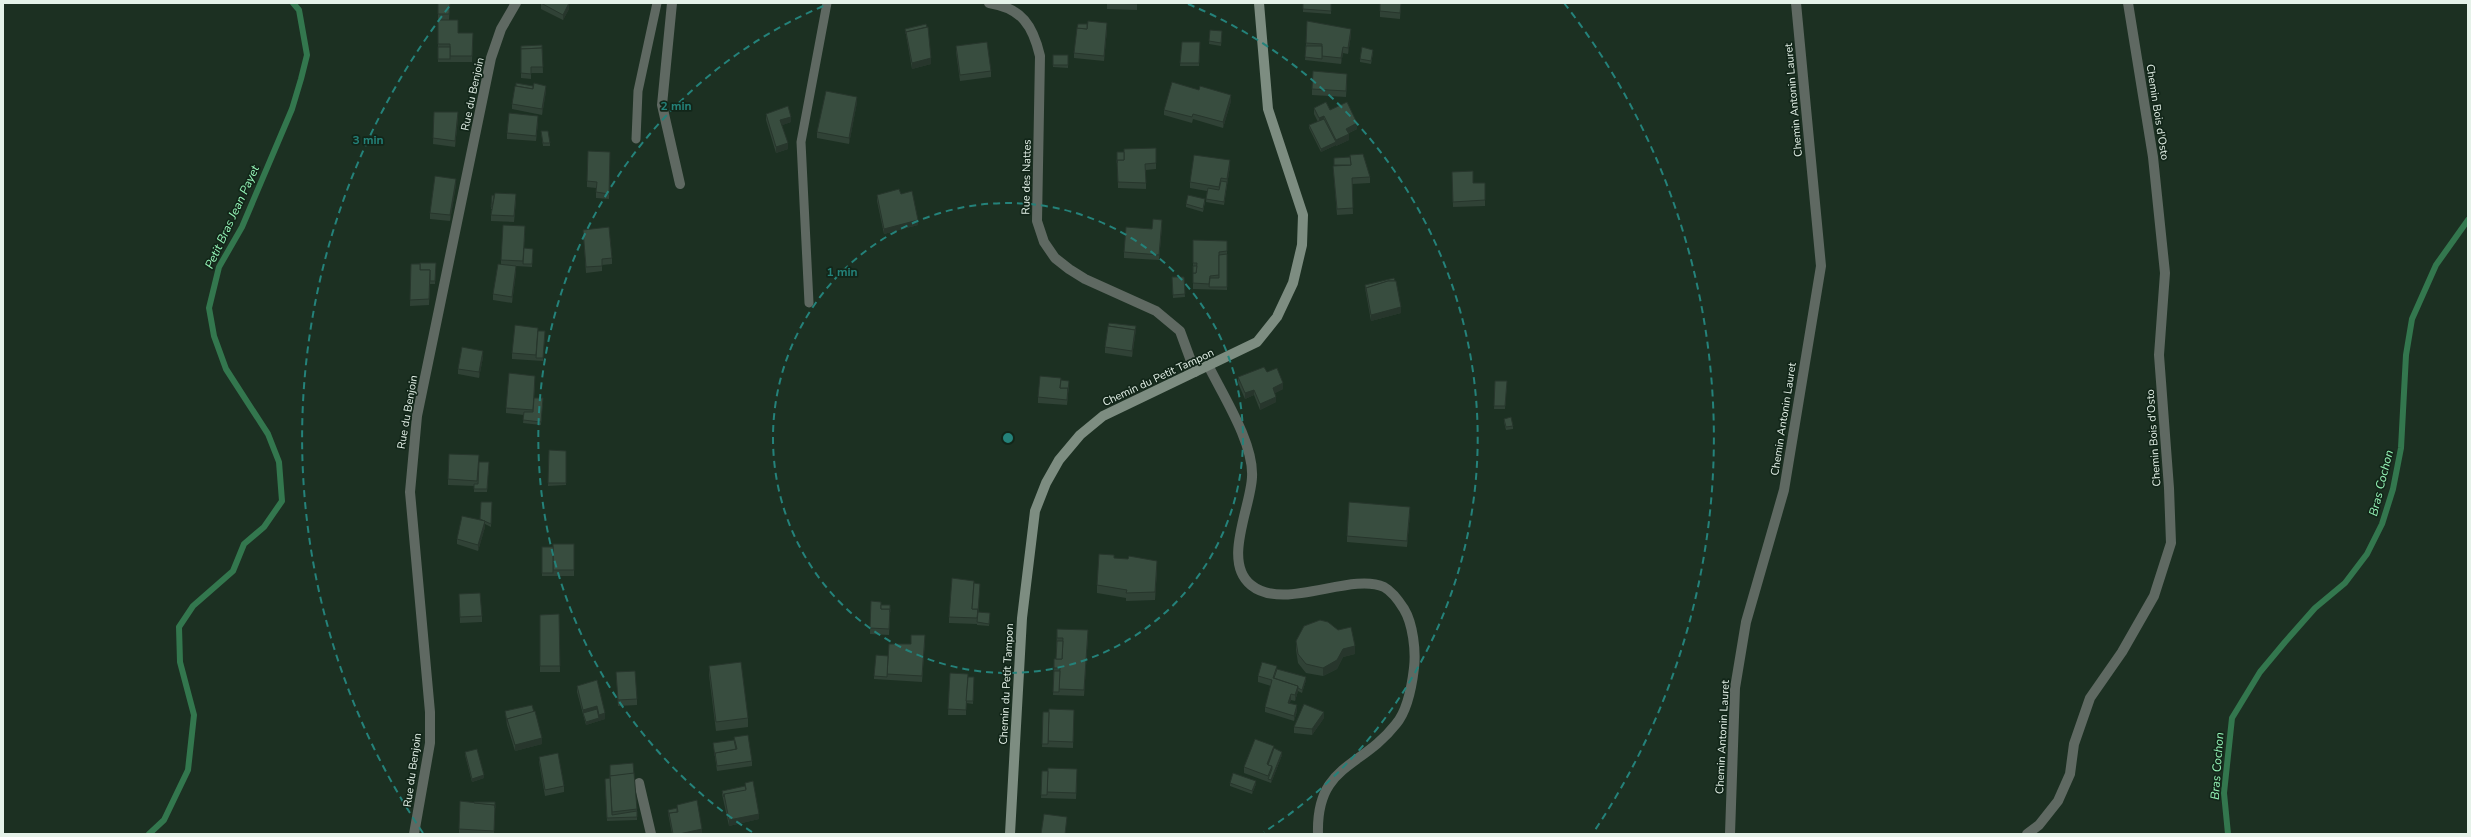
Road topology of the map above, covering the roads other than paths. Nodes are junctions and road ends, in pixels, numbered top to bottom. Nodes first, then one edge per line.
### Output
1 (516, 3) edge
2 (656, 3) edge
3 (672, 3) edge
4 (827, 3) edge
5 (989, 3) edge
6 (1259, 3) edge
7 (1796, 3) edge
8 (2128, 3) edge
9 (636, 139) dead end
10 (680, 184) dead end
11 (809, 303) dead end
12 (1209, 367) junction
13 (1195, 372) junction
14 (639, 783) dead end
15 (414, 834) edge
16 (651, 834) edge
17 (1010, 834) edge
18 (1318, 834) edge
19 (1730, 834) edge
20 (2027, 834) edge

1 - 15 street, Rue du Benjoin
2 - 9 lane
3 - 10 street
4 - 11 lane
5 - 13 street, Rue des Nattes
6 - 12 street, Chemin du Petit Tampon
7 - 19 street, Chemin Antonin Lauret
8 - 20 street, Chemin Bois d'Osto
12 - 13 street, Chemin du Petit Tampon
12 - 18 street
13 - 17 street, Chemin du Petit Tampon
14 - 16 street

